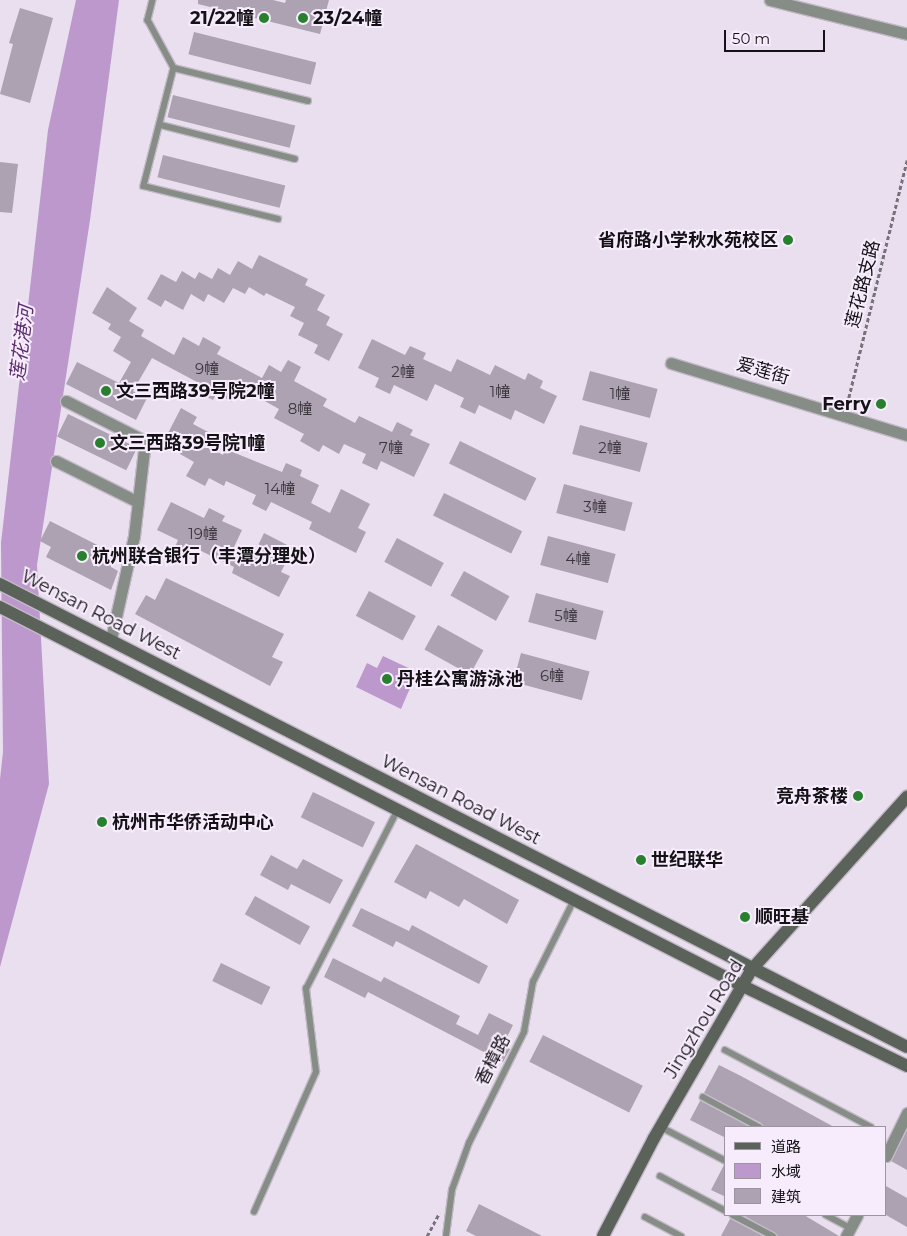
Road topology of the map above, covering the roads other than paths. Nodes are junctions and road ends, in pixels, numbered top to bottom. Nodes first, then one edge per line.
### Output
1 (153, 0) edge
2 (770, 0) edge
3 (907, 34) edge
4 (174, 68) junction
5 (308, 101) dead end
6 (161, 125) junction
7 (295, 159) dead end
8 (278, 219) dead end
9 (671, 363) dead end
10 (66, 401) dead end
11 (907, 435) edge
12 (56, 461) dead end
13 (138, 502) junction
14 (0, 584) edge
15 (0, 607) edge
16 (111, 639) junction
17 (907, 797) edge
18 (398, 809) junction
19 (574, 899) junction
20 (752, 970) junction
21 (741, 985) junction
22 (907, 1047) edge
23 (725, 1050) dead end
24 (907, 1066) edge
25 (703, 1097) dead end
26 (907, 1113) edge
27 (757, 1126) edge
28 (869, 1126) edge
29 (661, 1127) junction
30 (890, 1137) edge
31 (887, 1151) edge
32 (724, 1160) edge
33 (660, 1176) dead end
34 (724, 1210) edge
35 (254, 1212) dead end
36 (735, 1216) edge
37 (827, 1216) edge
38 (856, 1216) edge
39 (645, 1217) dead end
40 (848, 1232) edge
41 (446, 1236) edge
42 (603, 1236) edge
43 (681, 1236) edge
44 (773, 1236) edge

1 - 4 lane
2 - 3 street
4 - 5 lane
4 - 6 lane
6 - 7 lane
6 - 8 lane
9 - 11 street, 爱莲街
10 - 13 street
12 - 13 street
13 - 16 street
14 - 16 main road, Wensan Road West
15 - 18 main road, Wensan Road West
16 - 20 main road, Wensan Road West
17 - 20 main road, Jingzhou Road
18 - 19 main road, Wensan Road West
18 - 35 lane
19 - 21 main road, Wensan Road West
19 - 41 lane, 香樟路
20 - 21 main road, Jingzhou Road
20 - 22 main road, Wensan Road West
21 - 24 main road, Wensan Road West
21 - 29 main road, Jingzhou Road
23 - 28 lane
25 - 27 lane
26 - 30 street
29 - 32 lane
29 - 42 main road, Jingzhou Road
30 - 31 street
33 - 34 lane
36 - 44 lane
37 - 40 lane
38 - 40 street
39 - 43 lane

